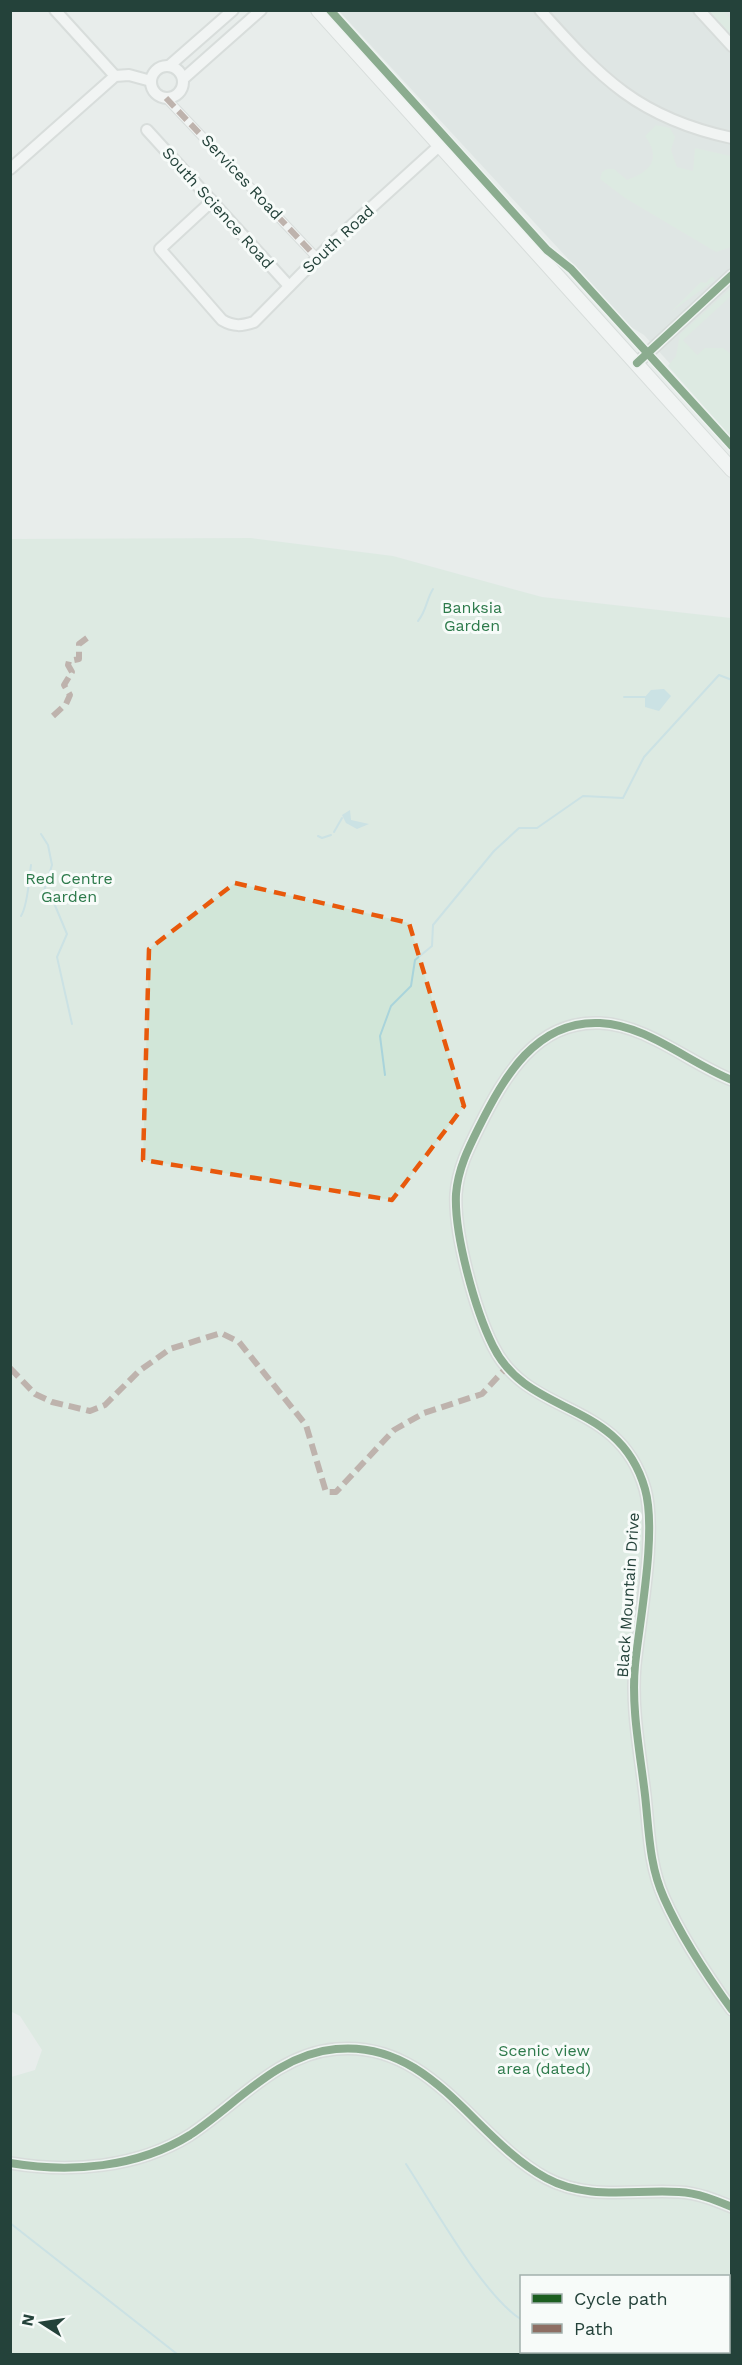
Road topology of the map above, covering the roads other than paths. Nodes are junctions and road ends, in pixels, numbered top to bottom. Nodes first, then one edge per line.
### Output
1 (55, 10) edge
2 (233, 10) edge
3 (261, 10) edge
4 (540, 10) edge
5 (699, 10) edge
6 (318, 12) edge
7 (732, 46) edge
8 (169, 66) junction
9 (115, 76) junction
10 (183, 79) junction
11 (151, 81) junction
12 (166, 98) junction
13 (147, 130) dead end
14 (732, 138) edge
15 (439, 146) junction
16 (10, 169) edge
17 (212, 201) junction
18 (316, 258) junction
19 (732, 276) edge
20 (290, 286) junction
21 (637, 363) junction
22 (732, 470) edge
23 (732, 1080) edge
24 (732, 2010) edge
25 (10, 2163) edge
26 (732, 2207) edge

1 - 9 street
2 - 8 street
3 - 10 street
4 - 14 street
5 - 7 street
6 - 15 street
8 - 10 street
8 - 11 street
9 - 11 street
9 - 16 street
10 - 12 street
11 - 12 street
12 - 18 street, Services Road
13 - 17 street, South Science Road
15 - 18 street, South Road
15 - 21 street
17 - 20 street, South Science Road
17 - 20 street, South Road
18 - 20 street, South Road
19 - 21 street
21 - 22 street
23 - 24 street, Black Mountain Drive
25 - 26 street

